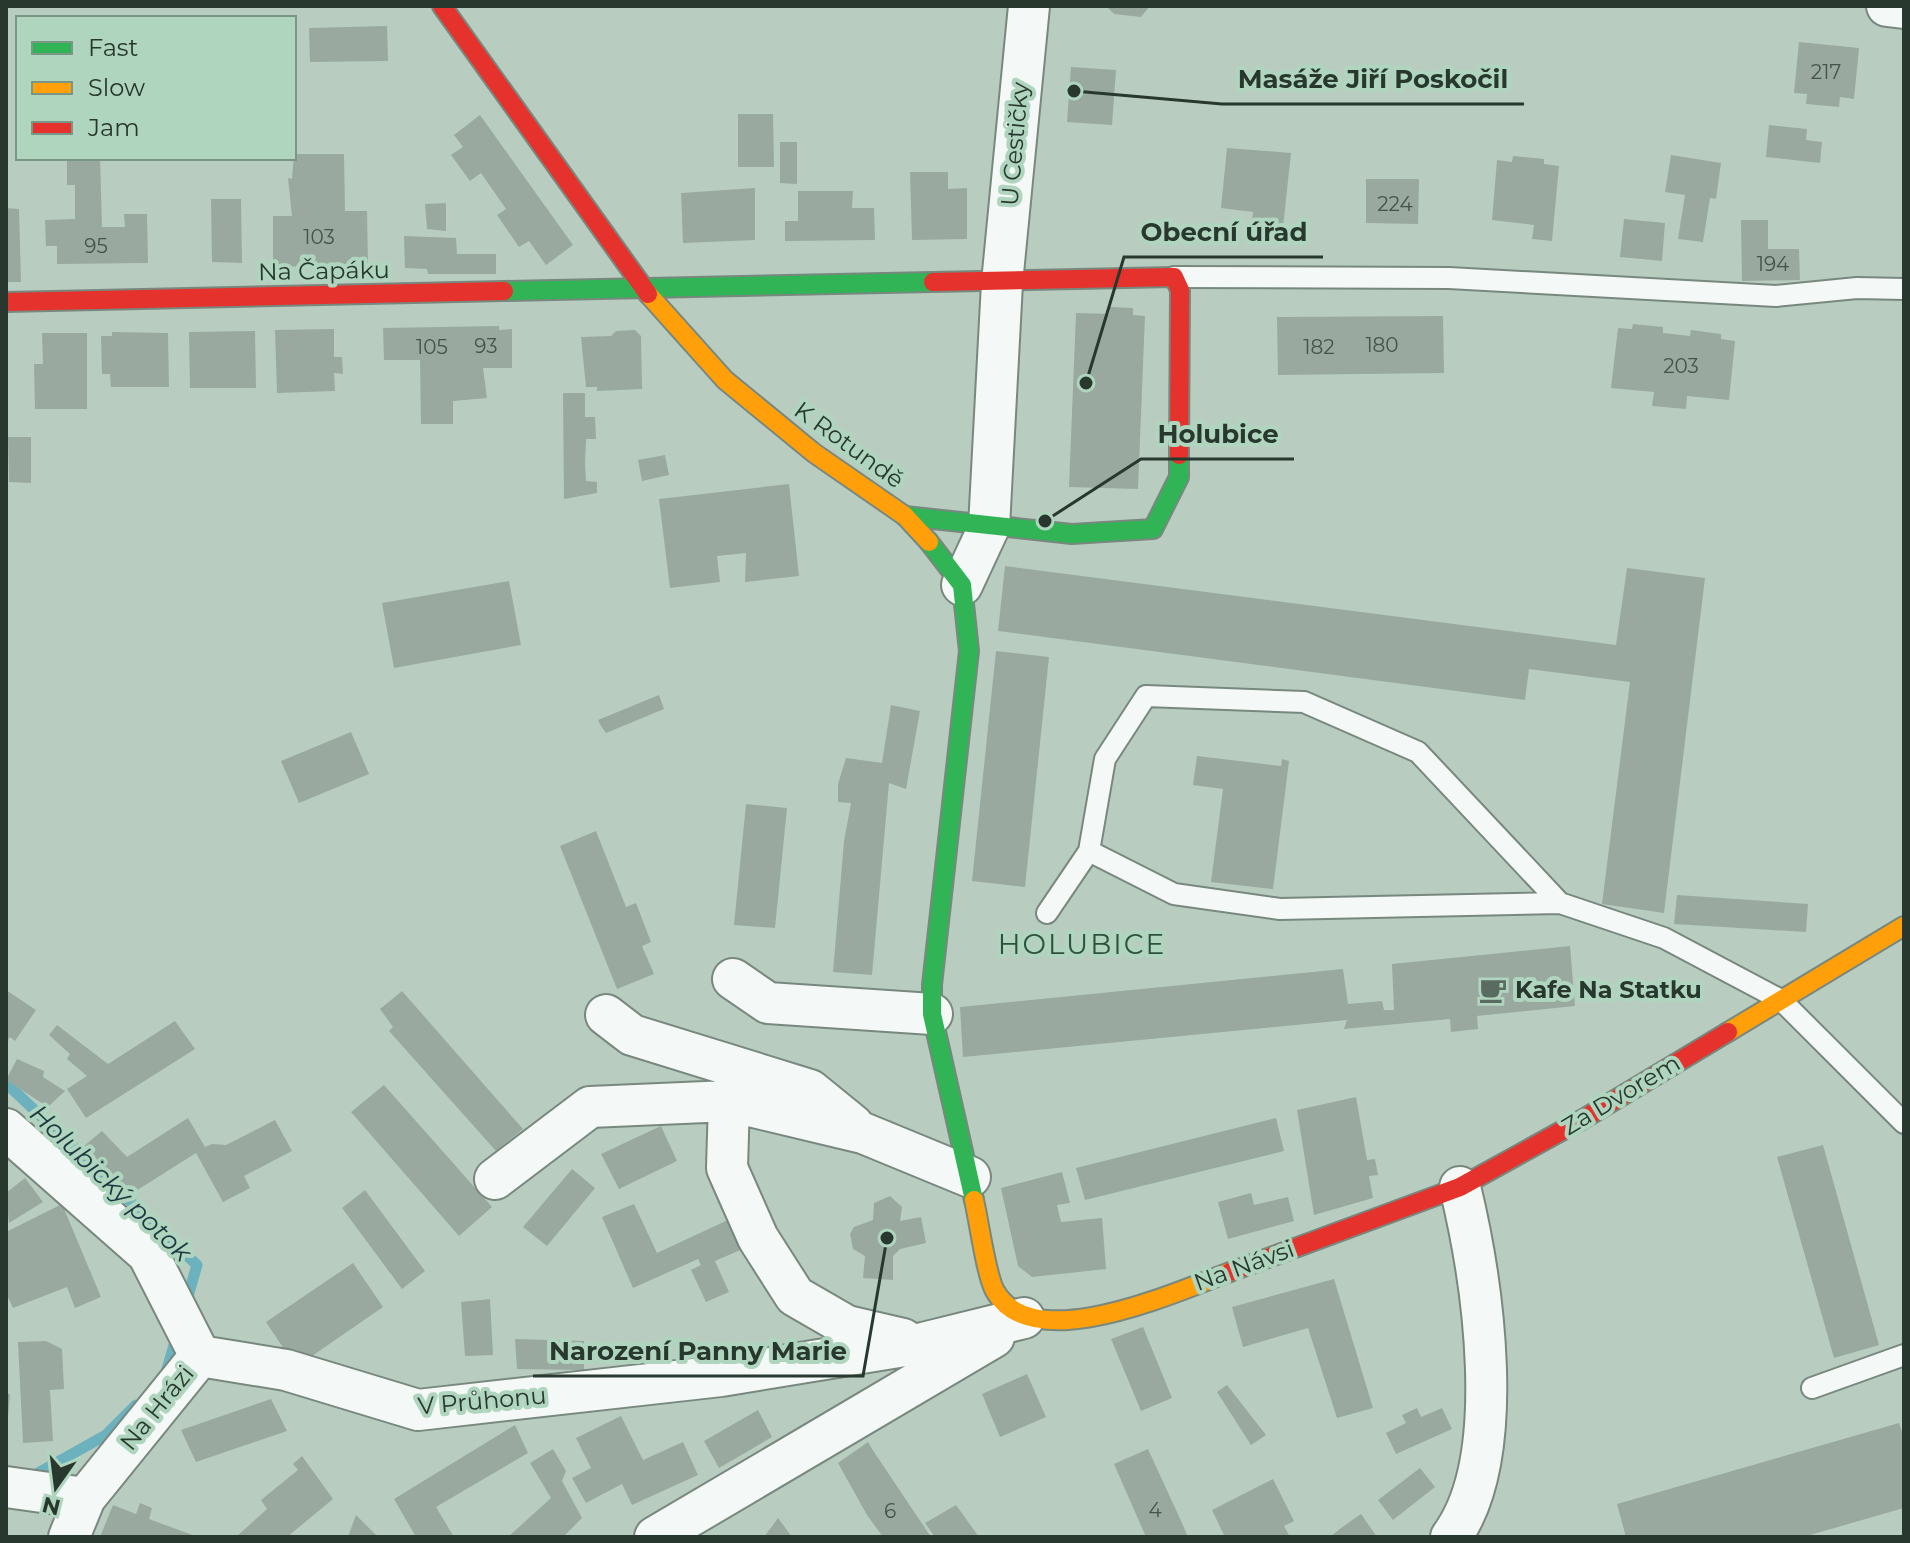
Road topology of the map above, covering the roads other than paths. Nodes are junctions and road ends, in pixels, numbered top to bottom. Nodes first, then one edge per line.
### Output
1 (442, 6) edge
2 (1029, 6) edge
3 (1887, 6) edge
4 (1904, 8) edge
5 (1174, 277) junction
6 (1002, 283) junction
7 (643, 288) junction
8 (1904, 289) edge
9 (6, 302) edge
10 (905, 516) junction
11 (989, 527) junction
12 (962, 585) junction
13 (1089, 851) junction
14 (1560, 903) junction
15 (1047, 913) dead end
16 (1904, 926) edge
17 (733, 979) dead end
18 (1781, 1000) junction
19 (932, 1014) junction
20 (606, 1015) dead end
21 (729, 1101) junction
22 (1904, 1123) edge
23 (6, 1129) edge
24 (863, 1133) junction
25 (970, 1177) junction
26 (495, 1179) dead end
27 (1460, 1187) junction
28 (1024, 1318) junction
29 (923, 1343) junction
30 (1904, 1355) edge
31 (200, 1356) junction
32 (721, 1376) joint
33 (1812, 1388) dead end
34 (6, 1487) edge
35 (85, 1498) junction
36 (69, 1537) edge
37 (655, 1537) edge
38 (1451, 1537) edge

1 - 7 street, K Rotundě
2 - 6 street, U Cestičky
3 - 4 street
5 - 6 street, Na Čapáku
5 - 8 lane
5 - 11 street
6 - 7 street, Na Čapáku
6 - 11 street, U Cestičky
7 - 9 street, Na Čapáku
7 - 10 street, K Rotundě
10 - 11 street
10 - 12 street, K Rotundě
11 - 12 street
12 - 19 street, K Rotundě
13 - 14 lane
13 - 14 lane
13 - 15 lane
14 - 18 lane
16 - 18 street, Za Dvorem
17 - 19 street
18 - 22 lane
18 - 27 street, Za Dvorem
19 - 25 street
20 - 24 street
21 - 24 street
21 - 26 street
21 - 29 street, Na Návsi
23 - 31 street
24 - 25 street
25 - 28 street
27 - 28 street, Na Návsi
27 - 38 street
28 - 29 street, Na Návsi
28 - 37 street
29 - 32 street, Na Návsi
30 - 33 lane
31 - 32 street, V Průhonu
31 - 35 street, Na Hrázi
34 - 35 street
35 - 36 street, Na Hrázi

